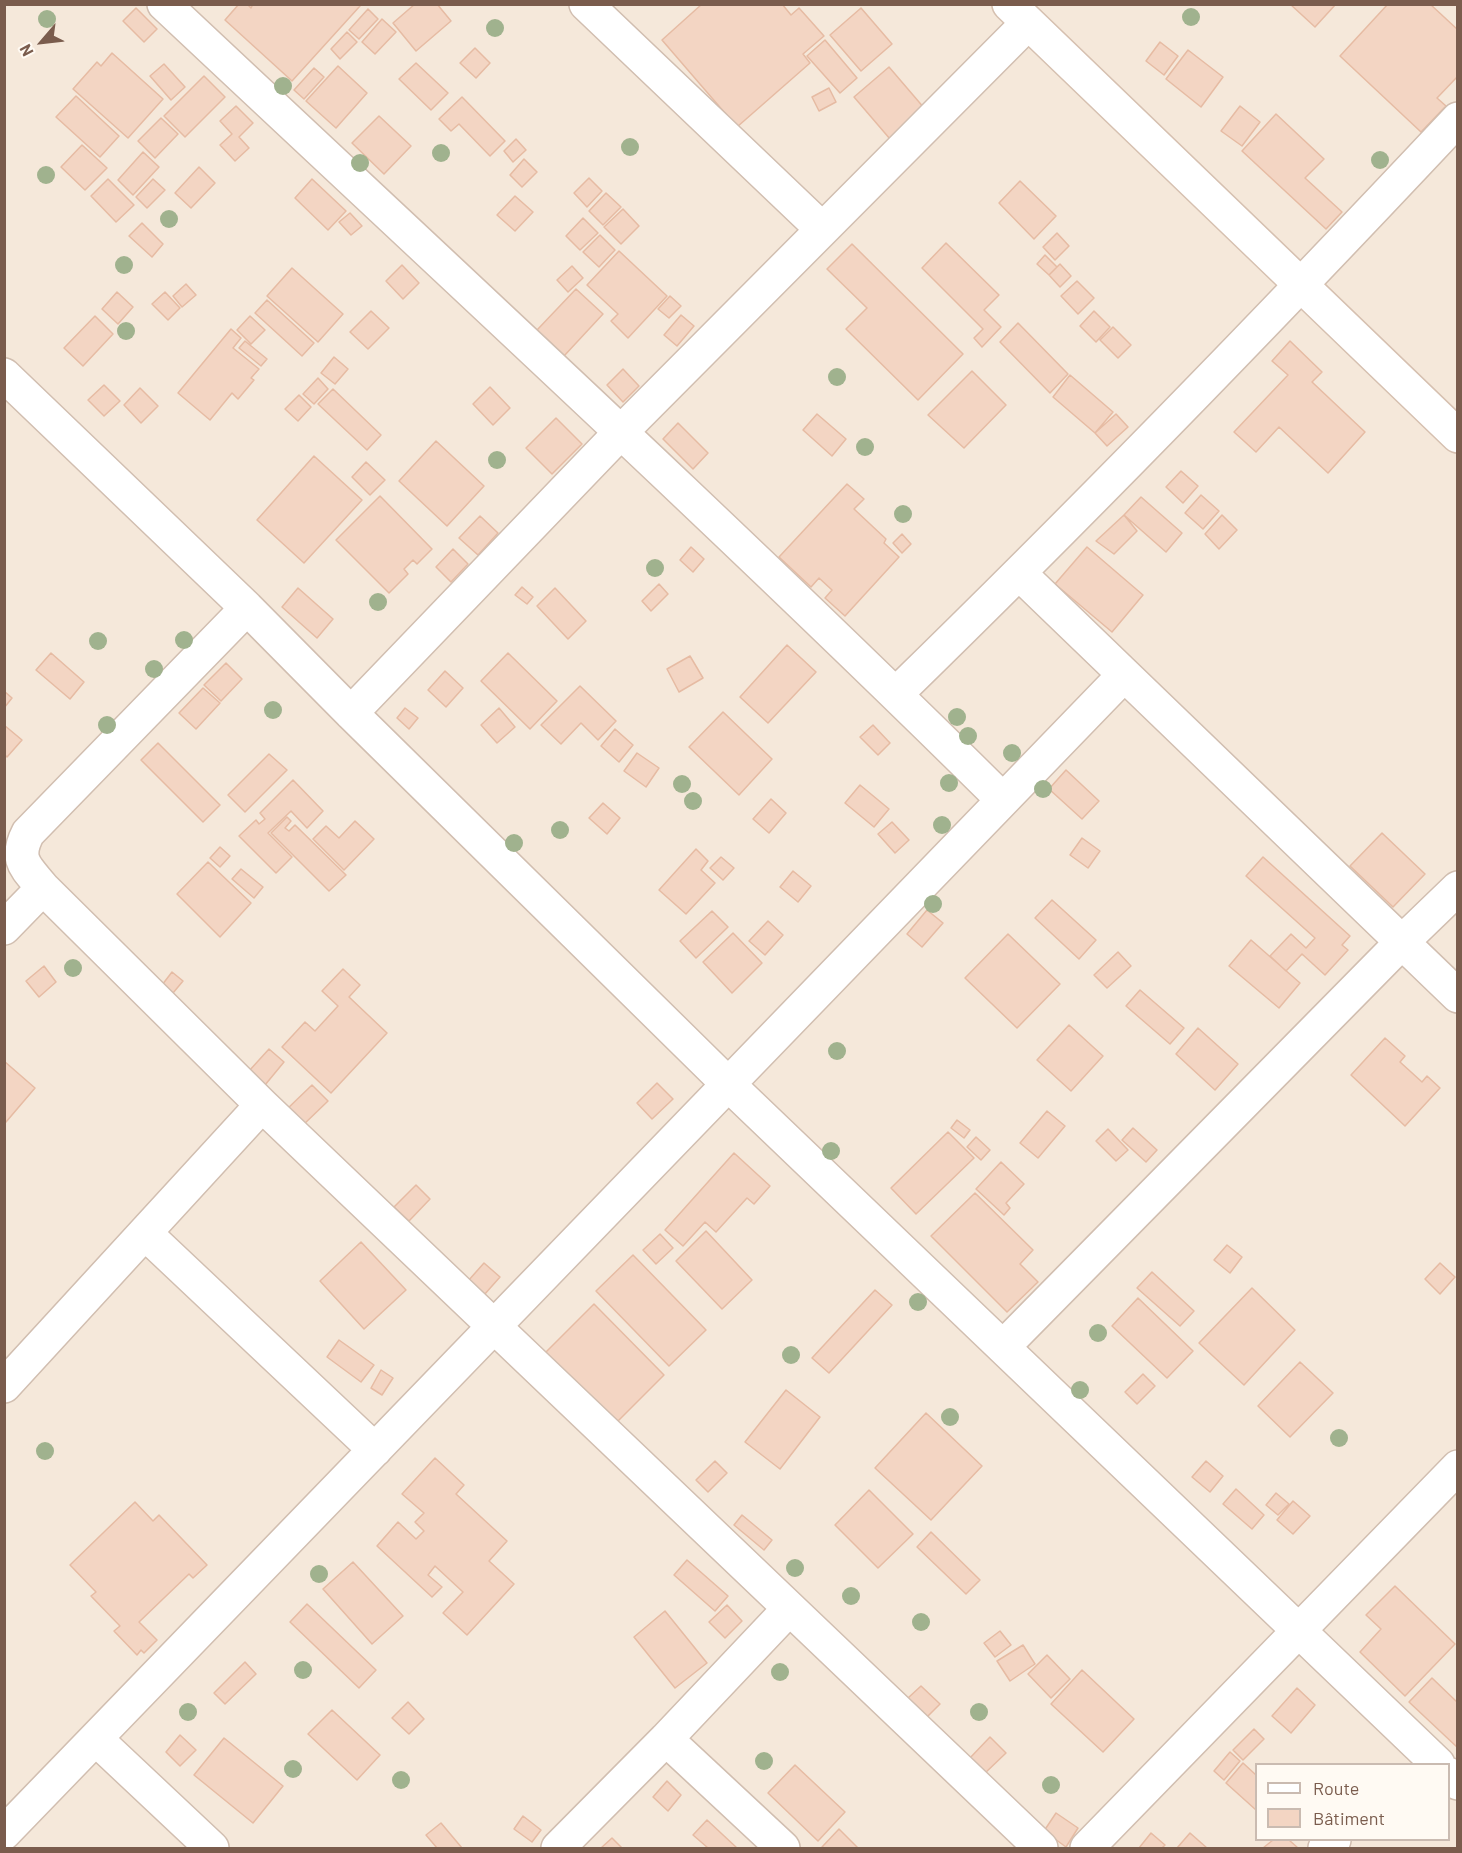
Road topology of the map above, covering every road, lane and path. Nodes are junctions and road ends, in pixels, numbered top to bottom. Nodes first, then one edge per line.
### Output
1 (164, 4) edge
2 (585, 4) edge
3 (1018, 14) edge
4 (1458, 119) edge
5 (822, 229) junction
6 (1302, 286) junction
7 (4, 375) edge
8 (621, 432) junction
9 (1458, 436) edge
10 (1019, 573) junction
11 (247, 608) junction
12 (1124, 675) junction
13 (896, 694) junction
14 (351, 713) junction
15 (1003, 800) junction
16 (43, 888) junction
17 (1458, 888) edge
18 (4, 928) edge
19 (1401, 942) junction
20 (1458, 996) edge
21 (728, 1084) junction
22 (262, 1105) junction
23 (146, 1234) junction
24 (493, 1328) junction
25 (1003, 1347) junction
26 (4, 1386) edge
27 (375, 1450) junction
28 (1458, 1467) edge
29 (789, 1609) junction
30 (1298, 1630) junction
31 (96, 1739) junction
32 (666, 1739) junction
33 (1423, 1759) edge
34 (4, 1833) edge
35 (212, 1848) edge
36 (558, 1848) edge
37 (783, 1848) edge
38 (1041, 1848) edge
39 (1087, 1848) edge

1 - 8 street
2 - 5 street
3 - 5 street
3 - 6 street
4 - 6 street
5 - 8 street
6 - 9 street
6 - 10 street
7 - 11 street
8 - 13 street
8 - 14 street
10 - 12 street
10 - 13 street
11 - 14 street
11 - 16 street
12 - 15 street
12 - 19 street
13 - 15 street
14 - 21 street
15 - 21 street
16 - 18 street
16 - 22 street
17 - 19 street
19 - 20 street
19 - 25 street
21 - 24 street
21 - 25 street
22 - 23 street
22 - 24 street
23 - 26 street
23 - 27 street
24 - 27 street
24 - 29 street
25 - 30 street
27 - 31 street
28 - 30 street
29 - 32 street
29 - 38 street
30 - 33 street
30 - 39 street
31 - 34 street
31 - 35 street
32 - 36 street
32 - 37 street

